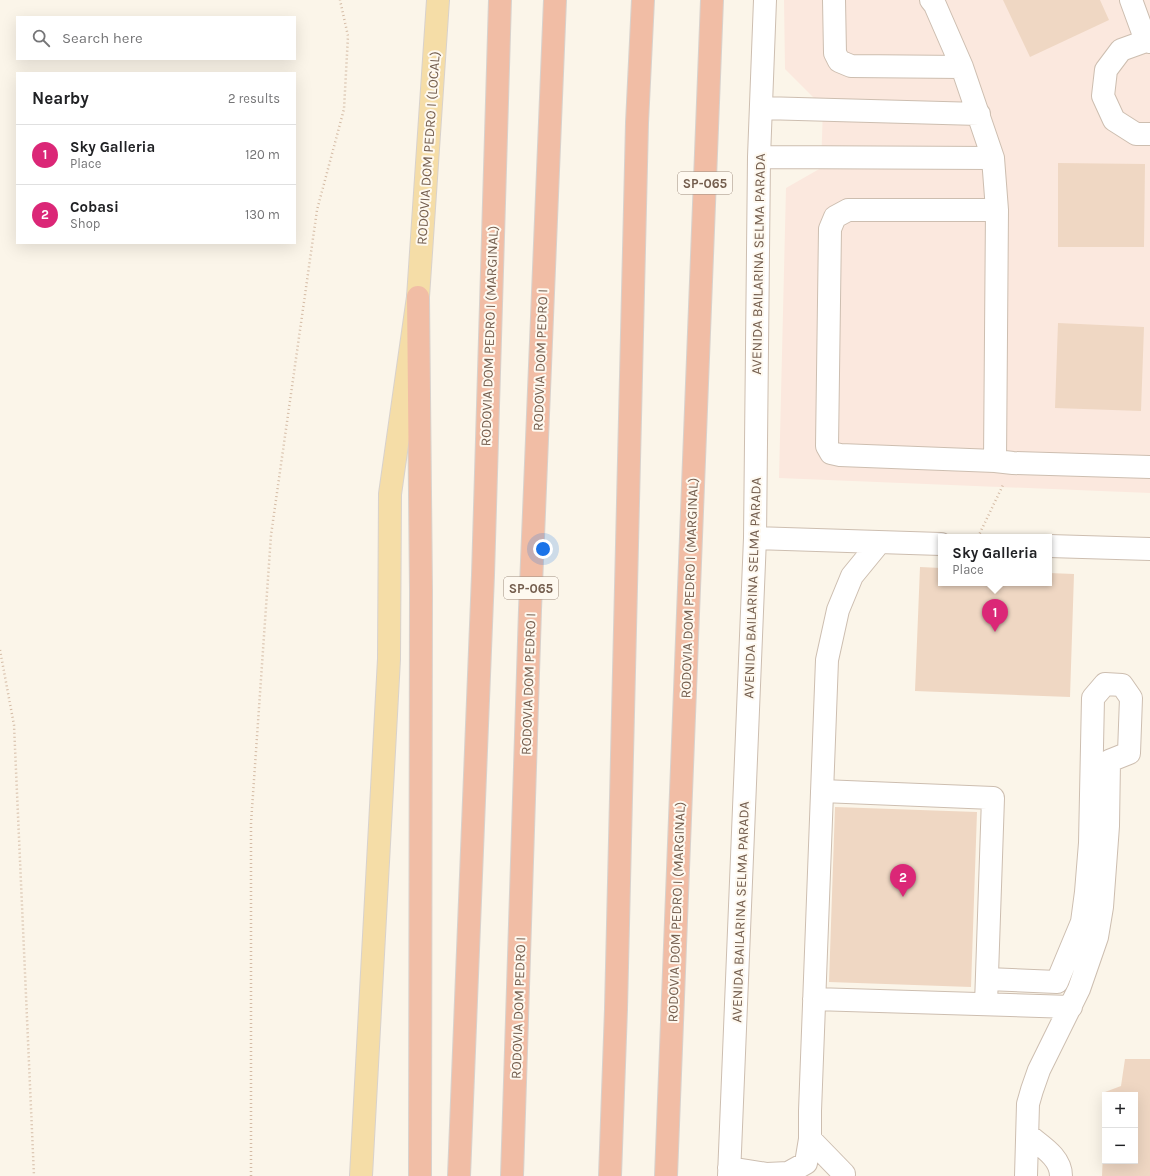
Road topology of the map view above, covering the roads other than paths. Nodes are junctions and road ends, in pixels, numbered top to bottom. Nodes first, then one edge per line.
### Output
1 (438, 0) edge
2 (500, 0) edge
3 (555, 0) edge
4 (643, 0) edge
5 (712, 0) edge
6 (765, 0) edge
7 (834, 0) edge
8 (931, 0) edge
9 (1131, 0) edge
10 (1148, 41) edge
11 (962, 66) junction
12 (762, 108) junction
13 (979, 114) junction
14 (1150, 134) edge
15 (759, 157) junction
16 (993, 158) junction
17 (997, 210) junction
18 (418, 297) junction
19 (1004, 462) junction
20 (1150, 466) edge
21 (755, 538) junction
22 (879, 543) junction
23 (938, 544) edge
24 (1052, 546) edge
25 (1150, 549) edge
26 (822, 791) junction
27 (987, 979) junction
28 (814, 999) junction
29 (986, 1004) junction
30 (1071, 1006) junction
31 (1028, 1135) junction
32 (810, 1139) junction
33 (729, 1172) edge
34 (844, 1174) dead end
35 (361, 1176) edge
36 (420, 1176) edge
37 (459, 1176) edge
38 (512, 1176) edge
39 (610, 1176) edge
40 (666, 1176) edge
41 (1026, 1176) edge
42 (1062, 1176) edge

1 - 18 main road, RODOVIA DOM PEDRO I (LOCAL)
2 - 37 highway, RODOVIA DOM PEDRO I (MARGINAL)
3 - 38 highway, RODOVIA DOM PEDRO I / SP-065
4 - 39 highway
5 - 40 highway, RODOVIA DOM PEDRO I (MARGINAL) / SP-065
6 - 12 street, AVENIDA BAILARINA SELMA PARADA
7 - 11 street
8 - 11 street
9 - 10 street
10 - 14 street
11 - 13 street
12 - 13 street
12 - 15 street, AVENIDA BAILARINA SELMA PARADA
13 - 16 street
15 - 16 street
15 - 21 street, AVENIDA BAILARINA SELMA PARADA
16 - 17 street
17 - 19 street
17 - 19 street
18 - 35 main road, RODOVIA DOM PEDRO I (LOCAL)
18 - 36 highway
19 - 20 street
21 - 22 street
21 - 33 street, AVENIDA BAILARINA SELMA PARADA
22 - 23 street
22 - 26 street
24 - 25 street
26 - 27 street
26 - 28 street
27 - 29 street
27 - 30 street
28 - 29 street
28 - 32 street
29 - 30 street
30 - 31 street
31 - 41 street
31 - 42 street
32 - 33 street
32 - 34 street

